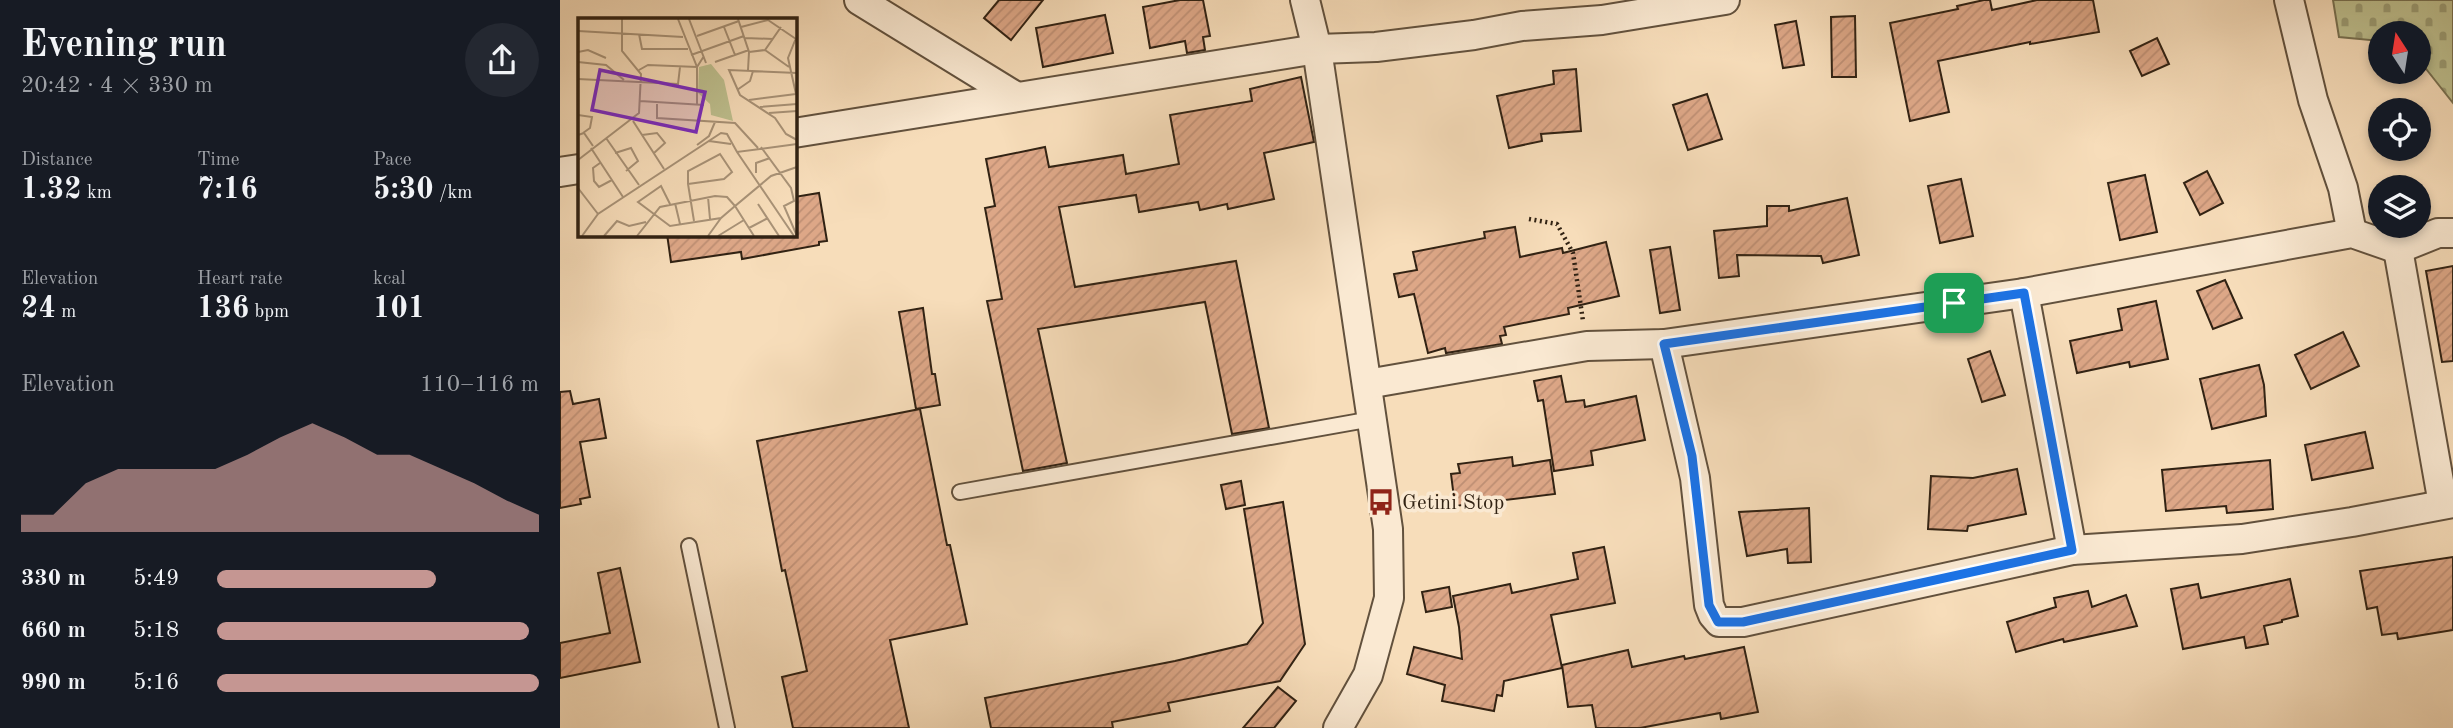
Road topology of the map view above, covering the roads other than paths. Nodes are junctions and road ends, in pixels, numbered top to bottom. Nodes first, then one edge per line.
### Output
1 (859, 0) edge
2 (1306, 0) edge
3 (1725, 0) edge
4 (2288, 0) edge
5 (1317, 49) junction
6 (1014, 96) junction
7 (796, 133) edge
8 (578, 169) edge
9 (560, 172) edge
10 (2352, 233) junction
11 (2453, 233) edge
12 (2398, 249) junction
13 (2024, 293) junction
14 (1664, 344) junction
15 (1367, 384) junction
16 (1372, 419) junction
17 (960, 492) dead end
18 (2448, 503) edge
19 (689, 546) dead end
20 (2072, 550) junction
21 (727, 728) edge
22 (1338, 728) edge

1 - 6 street
2 - 5 street
3 - 5 street
4 - 10 street
5 - 6 street
5 - 15 street
6 - 7 street
8 - 9 street
10 - 12 street
10 - 13 street
11 - 12 street
12 - 18 street
13 - 14 street
13 - 20 street
14 - 15 street
14 - 20 street
15 - 16 street
16 - 17 lane
16 - 22 street
18 - 20 street
19 - 21 lane

